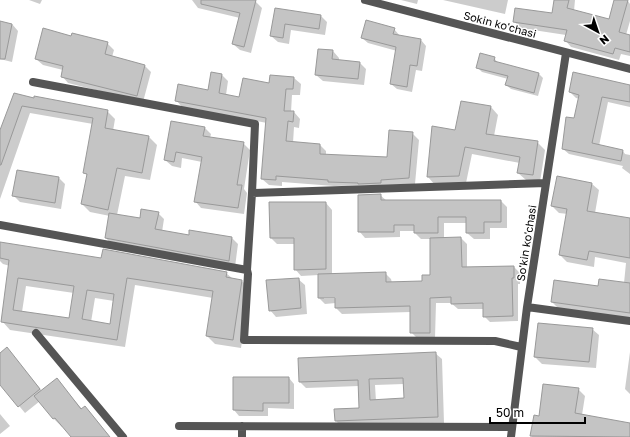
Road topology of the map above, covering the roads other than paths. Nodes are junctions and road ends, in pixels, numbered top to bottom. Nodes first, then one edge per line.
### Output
1 (365, 0) edge
2 (566, 53) junction
3 (630, 69) edge
4 (32, 82) dead end
5 (546, 183) junction
6 (252, 193) junction
7 (0, 225) edge
8 (247, 270) junction
9 (527, 307) junction
10 (630, 321) edge
11 (36, 332) dead end
12 (521, 347) junction
13 (179, 426) dead end
14 (242, 426) junction
15 (512, 427) junction
16 (124, 437) edge
17 (242, 437) edge
18 (511, 437) edge

1 - 2 street, Sokin ko'chasi
2 - 3 street, Sokin ko'chasi
2 - 5 street, So'kin ko'chasi
4 - 6 street
5 - 6 street
5 - 9 street, So'kin ko'chasi
6 - 8 street
7 - 8 street
8 - 12 street
9 - 10 street
9 - 12 street, So'kin ko'chasi
11 - 16 street
12 - 15 street, So'kin ko'chasi
13 - 14 street
14 - 15 street
14 - 17 street
15 - 18 street, So'kin ko'chasi

